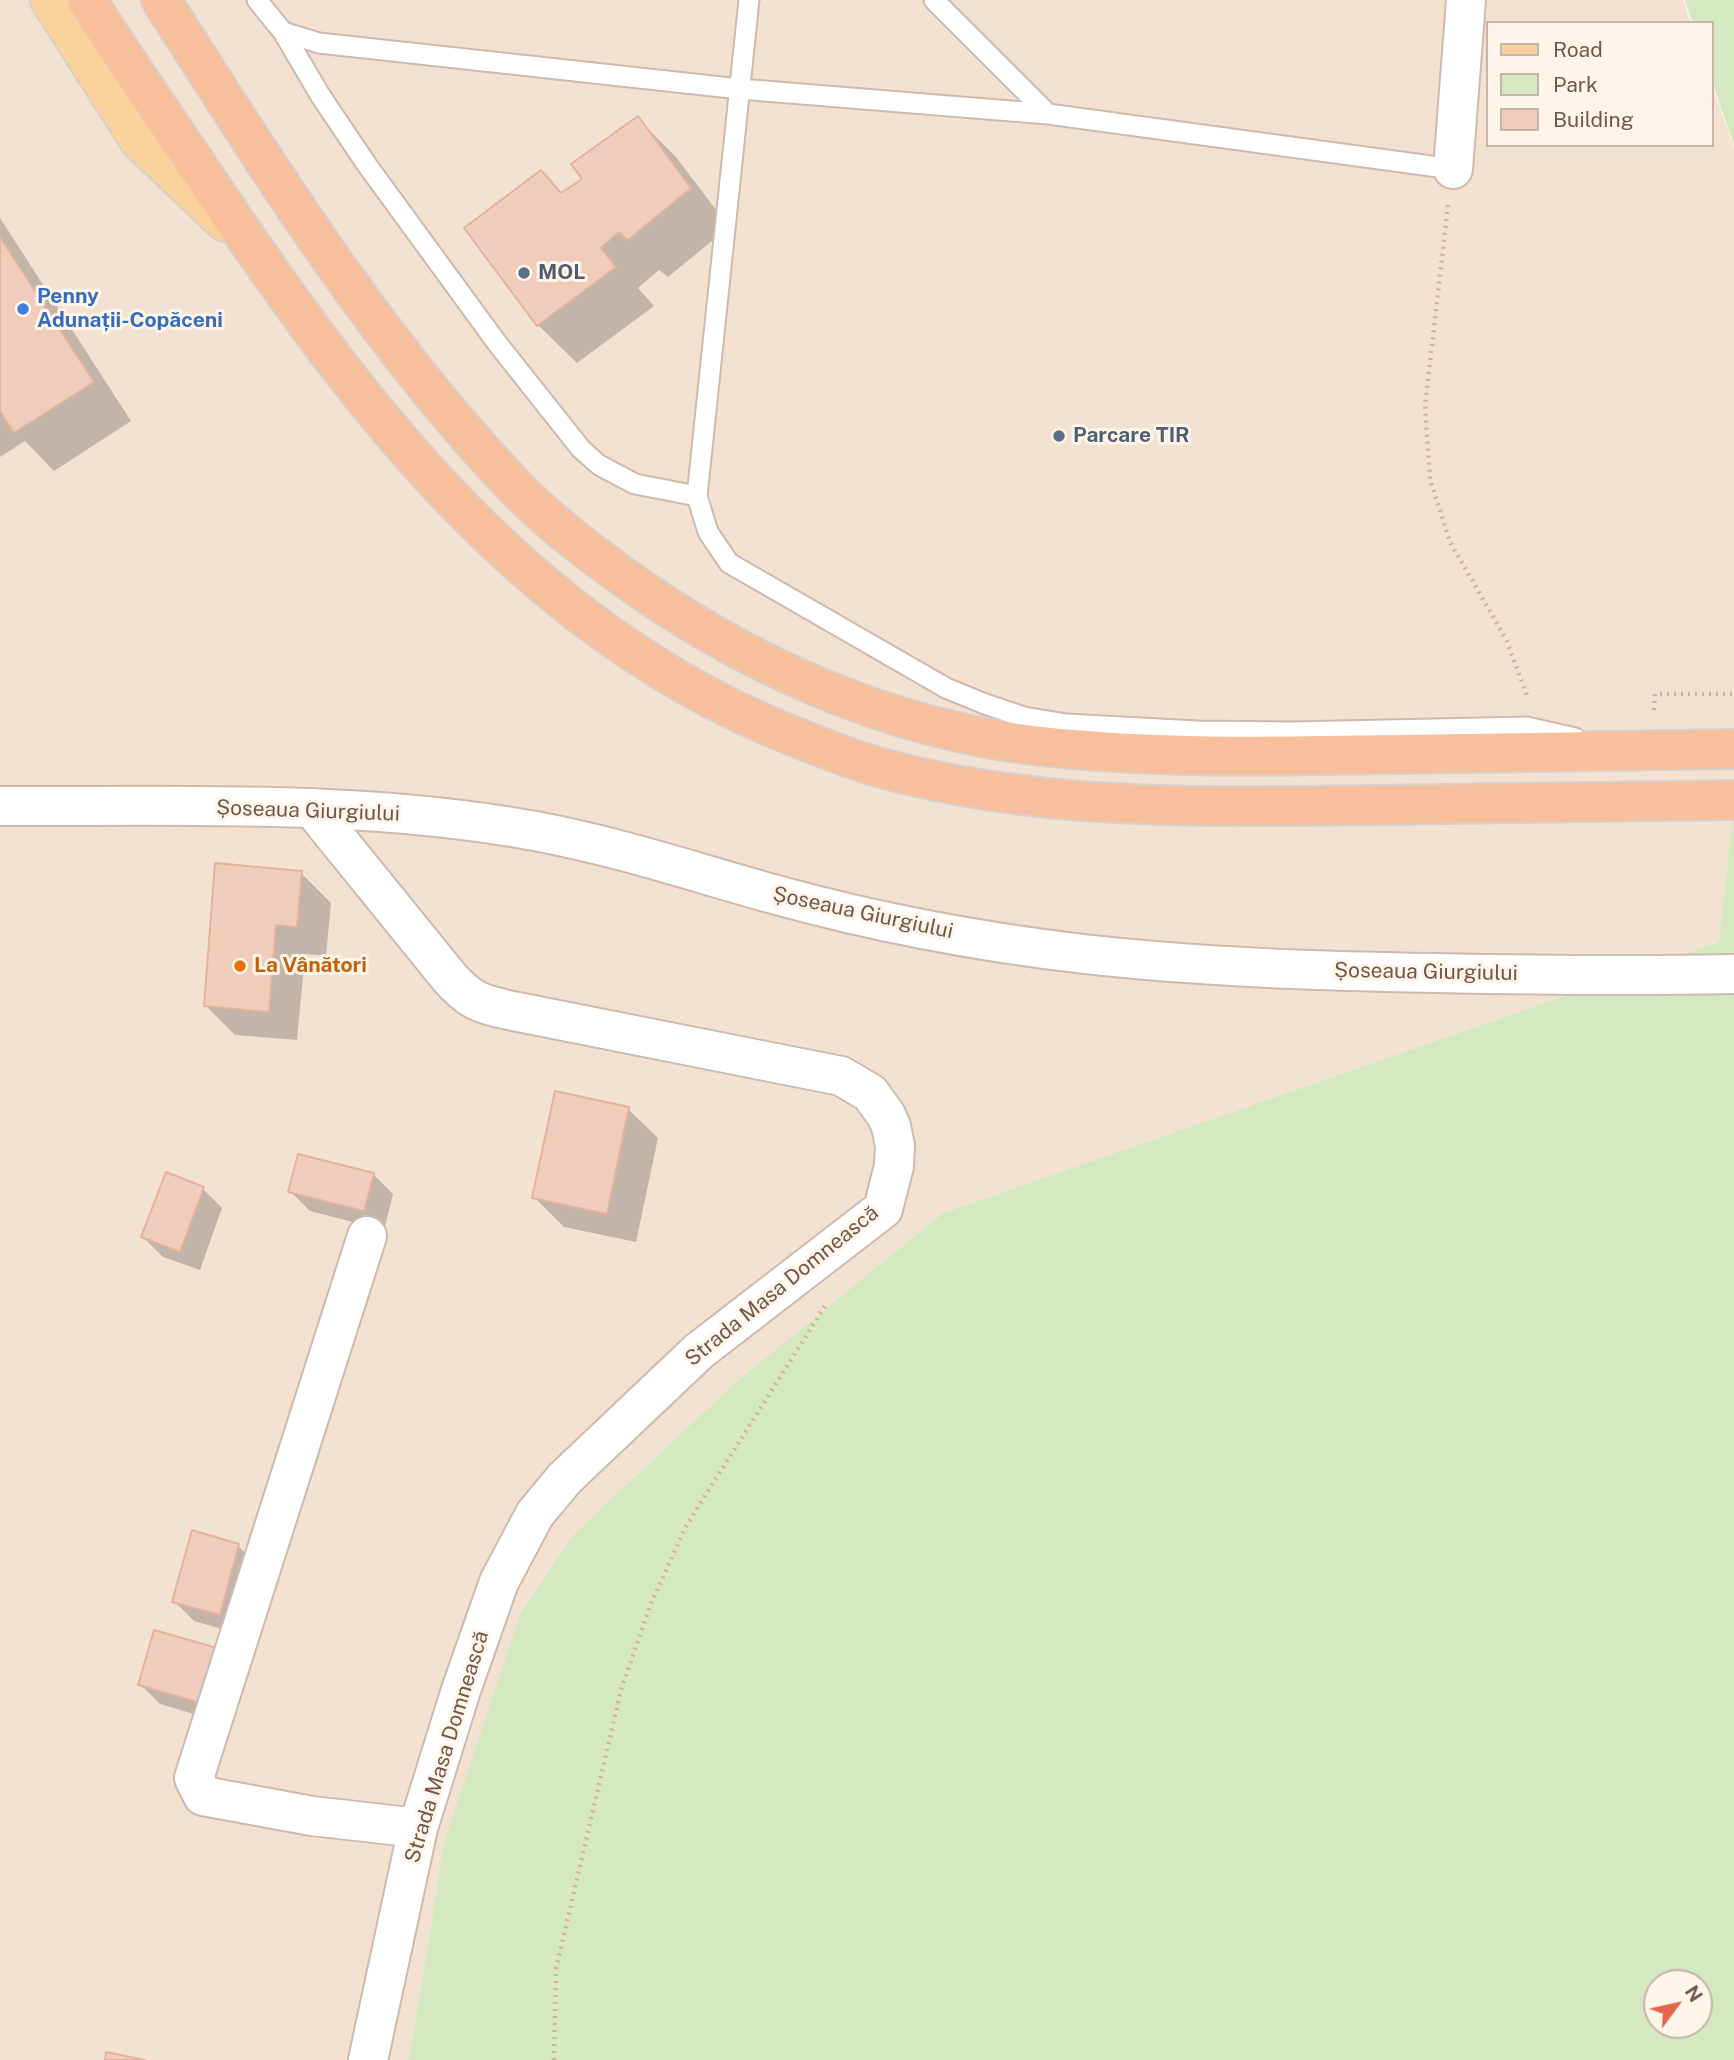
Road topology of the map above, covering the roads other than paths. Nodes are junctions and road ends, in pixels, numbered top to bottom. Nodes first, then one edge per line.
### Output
1 (50, 0) edge
2 (88, 0) edge
3 (161, 0) edge
4 (257, 0) edge
5 (749, 0) edge
6 (934, 0) edge
7 (1466, 0) edge
8 (283, 32) junction
9 (740, 89) junction
10 (1048, 114) junction
11 (1452, 169) joint
12 (250, 244) junction
13 (697, 496) junction
14 (1717, 749) edge
15 (1640, 750) junction
16 (1718, 800) edge
17 (0, 806) edge
18 (312, 808) junction
19 (1734, 974) edge
20 (367, 1236) dead end
21 (418, 1828) junction
22 (368, 2060) edge

1 - 12 main road
2 - 12 highway
3 - 15 highway
4 - 8 lane
5 - 9 lane
6 - 10 lane
7 - 11 street
8 - 9 lane
8 - 13 lane
9 - 10 lane
9 - 13 lane
10 - 11 lane
12 - 16 highway
13 - 15 lane
14 - 15 highway
17 - 18 street, Șoseaua Giurgiului
18 - 19 street, Șoseaua Giurgiului
18 - 21 street, Strada Masa Domnească
20 - 21 street
21 - 22 street, Strada Masa Domnească

